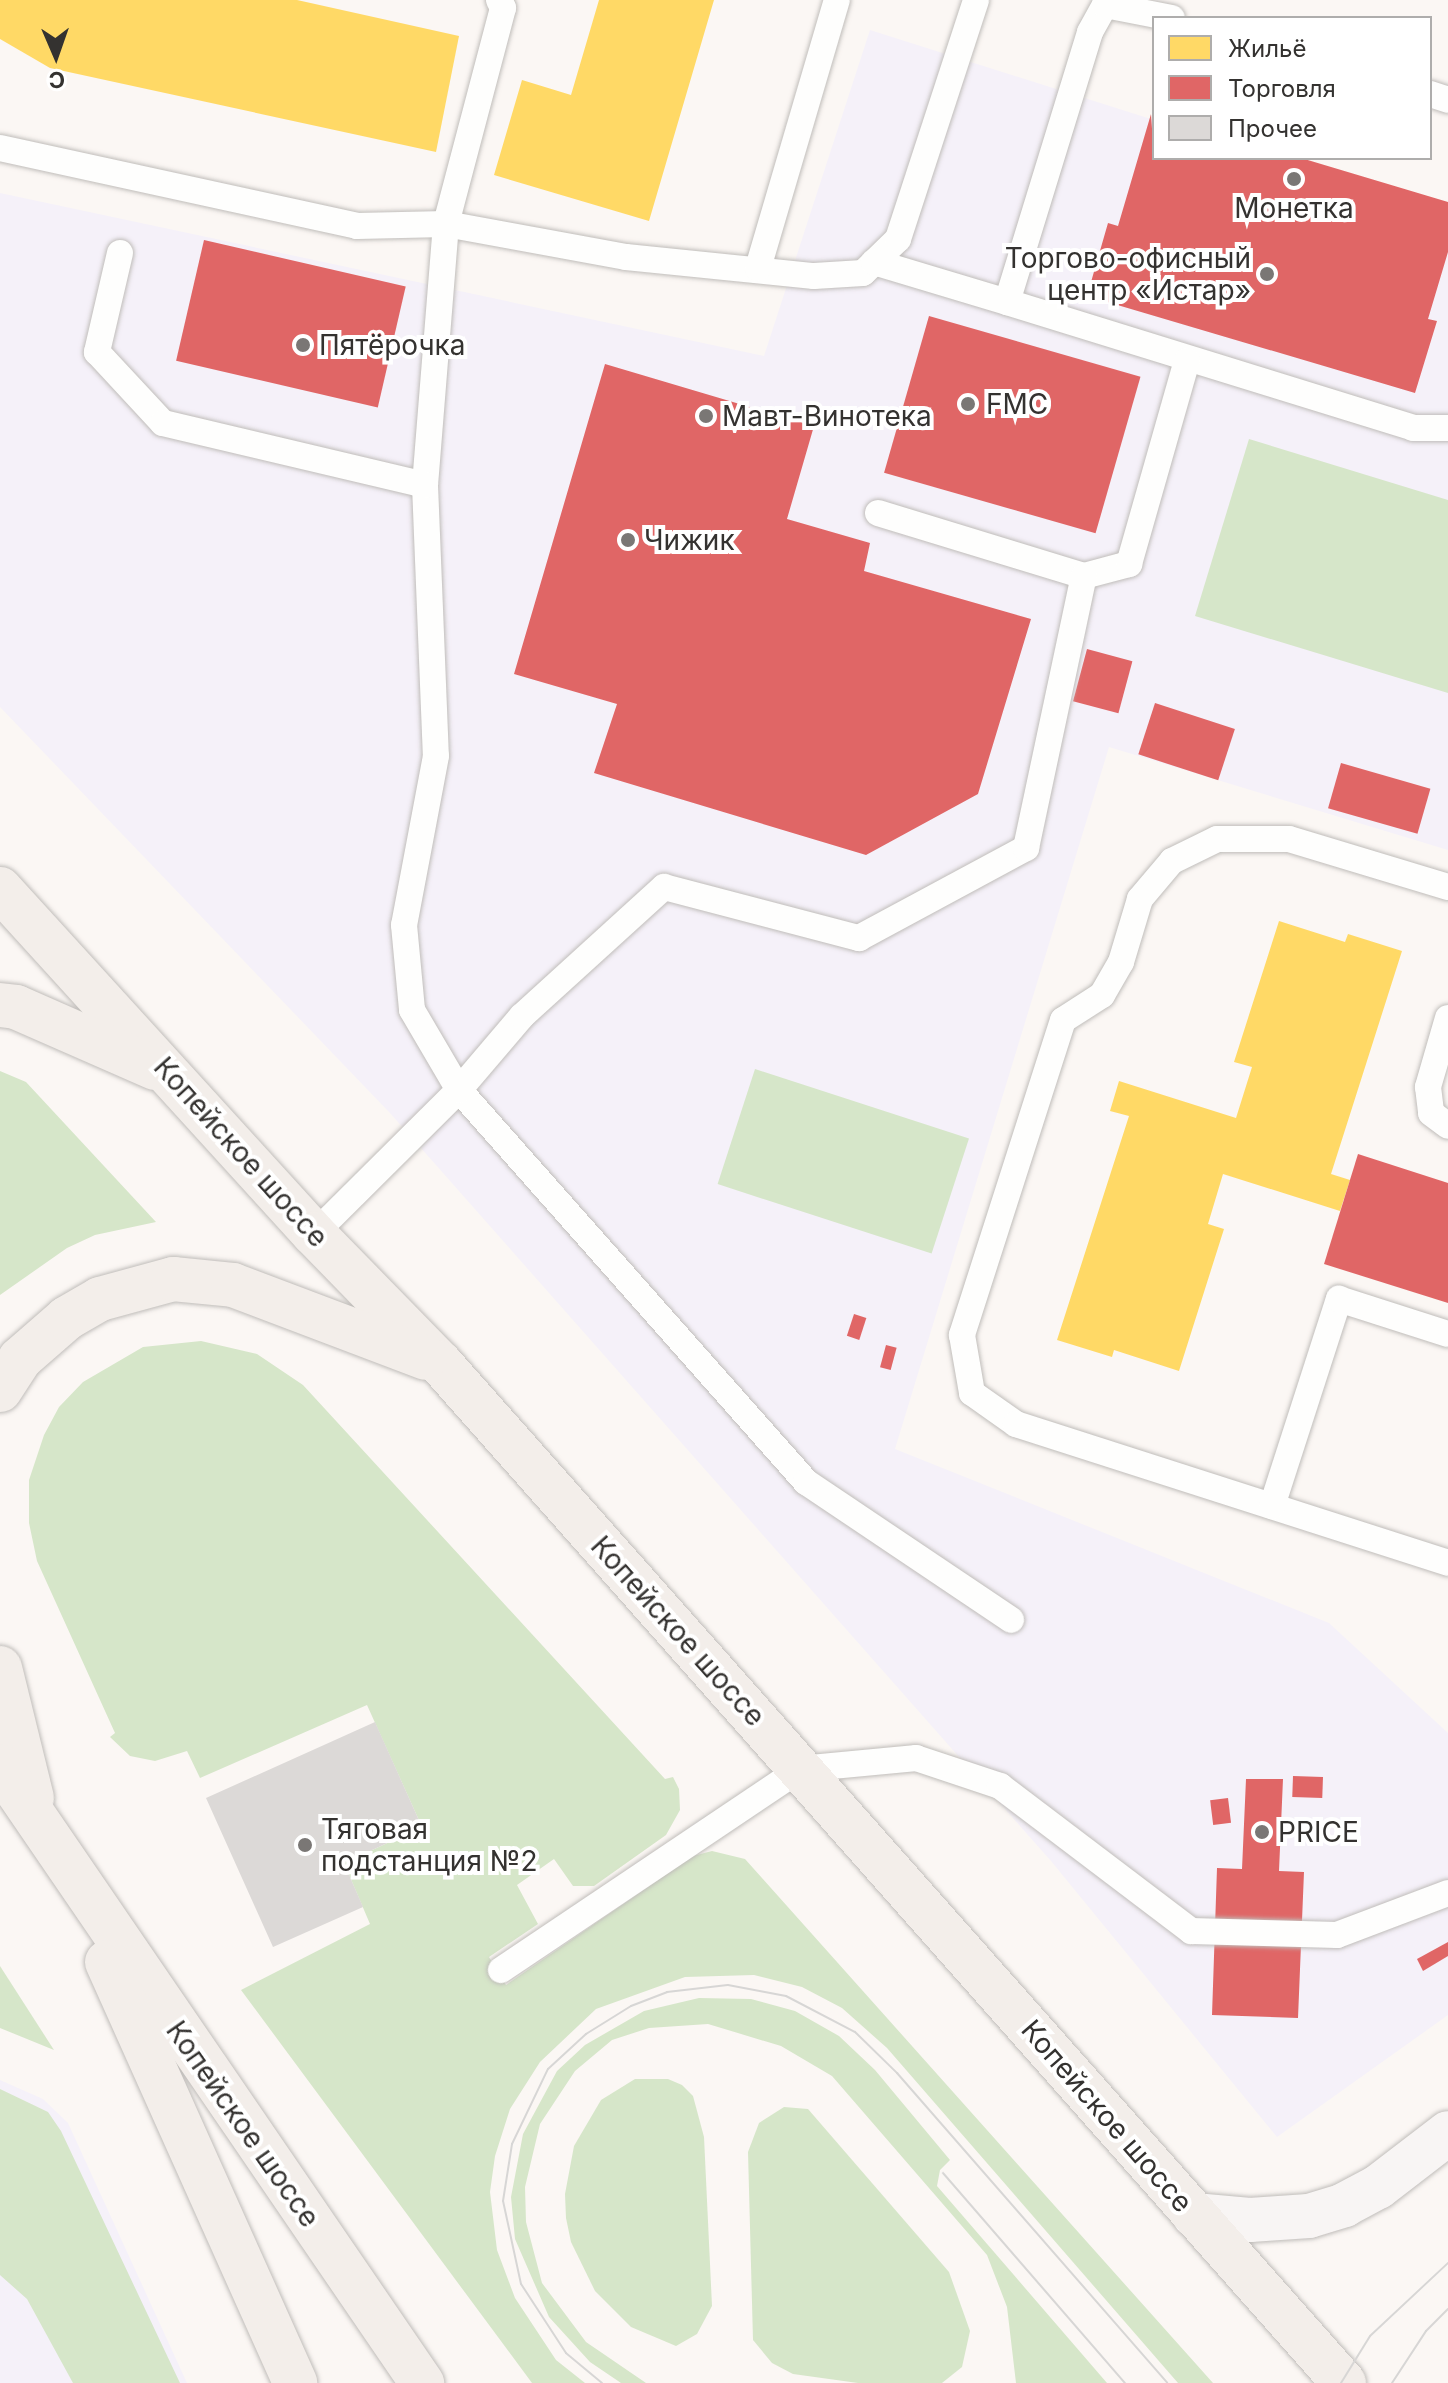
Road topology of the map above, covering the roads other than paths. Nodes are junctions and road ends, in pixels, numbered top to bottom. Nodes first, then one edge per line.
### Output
1 (499, 0) edge
2 (837, 0) edge
3 (976, 0) edge
4 (1162, 16) edge
5 (0, 148) edge
6 (446, 224) junction
7 (120, 253) dead end
8 (874, 262) junction
9 (758, 268) junction
10 (1007, 302) junction
11 (1187, 361) junction
12 (1448, 428) edge
13 (425, 485) junction
14 (878, 513) dead end
15 (1084, 576) junction
16 (1448, 887) edge
17 (0, 889) edge
18 (0, 1005) edge
19 (1448, 1018) edge
20 (168, 1073) junction
21 (459, 1090) junction
22 (1448, 1126) edge
23 (314, 1234) junction
24 (1448, 1334) edge
25 (440, 1363) junction
26 (0, 1390) edge
27 (1272, 1506) junction
28 (1448, 1563) edge
29 (1011, 1620) dead end
30 (0, 1668) edge
31 (0, 1766) edge
32 (800, 1769) junction
33 (38, 1823) junction
34 (64, 1865) junction
35 (1448, 1893) edge
36 (501, 1970) dead end
37 (1448, 2133) edge
38 (1194, 2215) junction
39 (295, 2383) edge
40 (422, 2383) edge
41 (1344, 2383) edge

1 - 6 lane
2 - 9 lane
3 - 8 lane
4 - 10 lane
5 - 6 lane
6 - 9 lane
6 - 13 lane
7 - 13 lane
8 - 9 lane
8 - 10 lane
10 - 11 lane
11 - 12 lane
11 - 15 lane
13 - 21 lane
14 - 15 lane
15 - 21 lane
16 - 27 lane
17 - 20 main road, Копейское шоссе
18 - 20 main road
19 - 22 lane
20 - 23 main road, Копейское шоссе
21 - 23 lane
21 - 29 lane
23 - 25 main road, Копейское шоссе
24 - 27 lane
25 - 26 main road
25 - 32 main road, Копейское шоссе
27 - 28 lane
30 - 33 main road
31 - 33 main road, Копейское шоссе
32 - 35 lane
32 - 36 lane
32 - 38 main road, Копейское шоссе
33 - 34 main road, Копейское шоссе
34 - 39 main road, Копейское шоссе
34 - 40 main road, Копейское шоссе
37 - 38 main road
38 - 41 main road, Копейское шоссе

